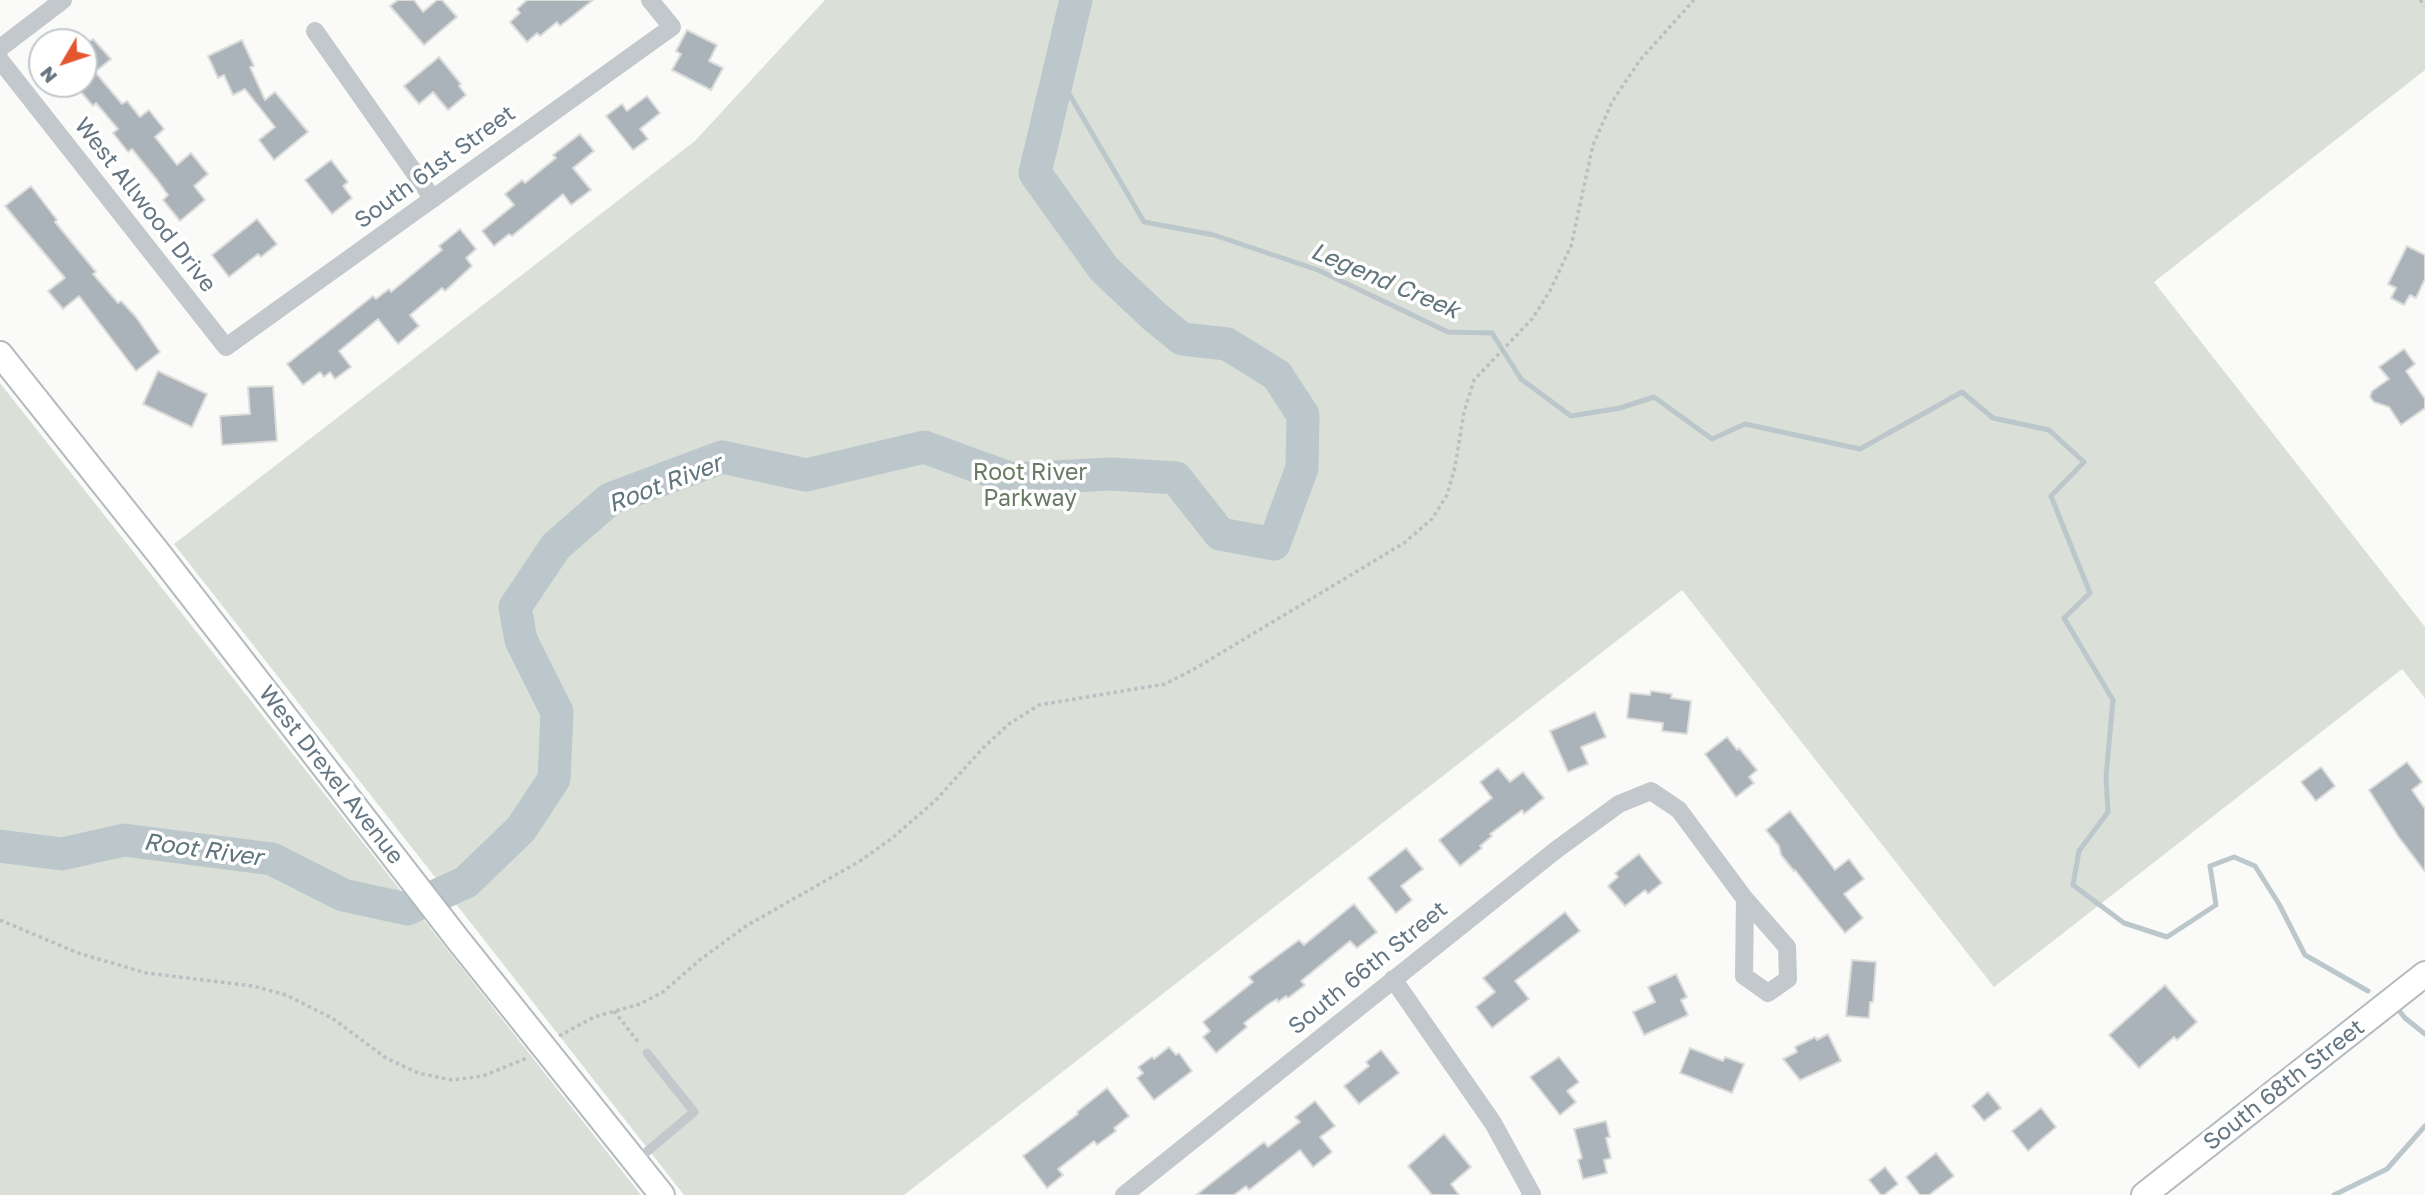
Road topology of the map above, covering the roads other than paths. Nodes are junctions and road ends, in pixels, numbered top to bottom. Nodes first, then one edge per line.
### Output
1 (63, 0) edge
2 (650, 0) edge
3 (315, 31) dead end
4 (0, 48) edge
5 (0, 60) edge
6 (433, 200) junction
7 (226, 347) joint
8 (0, 354) edge
9 (1745, 899) junction
10 (2425, 974) edge
11 (1393, 979) junction
12 (647, 1053) road end
13 (635, 1161) junction
14 (1531, 1194) edge
15 (662, 1195) edge
16 (1124, 1195) edge
17 (2144, 1195) edge

1 - 4 street
2 - 6 street, South 61st Street
3 - 6 street
5 - 7 street, West Allwood Drive
6 - 7 street, South 61st Street
8 - 13 street, West Drexel Avenue
9 - 9 street
9 - 11 street, South 66th Street
10 - 17 street, South 68th Street
11 - 14 street
11 - 16 street, South 66th Street
12 - 13 lane
13 - 15 street, West Drexel Avenue

